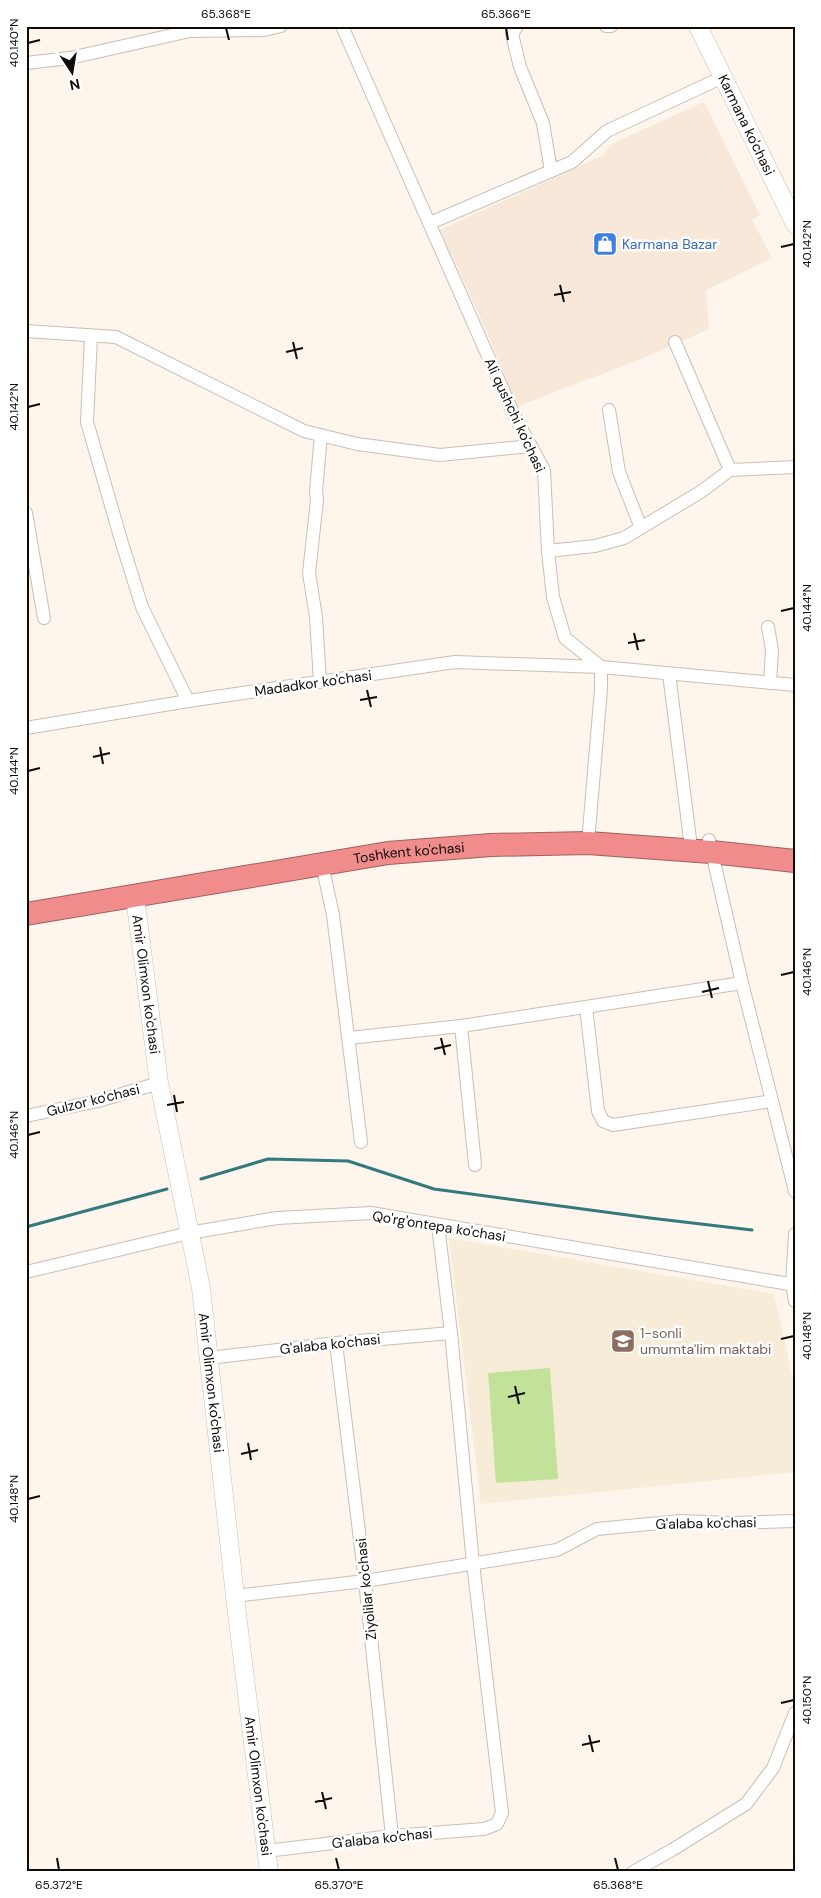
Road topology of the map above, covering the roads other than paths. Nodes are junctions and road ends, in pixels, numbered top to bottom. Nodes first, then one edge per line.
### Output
1 (281, 26) edge
2 (342, 26) edge
3 (517, 26) edge
4 (606, 26) edge
5 (611, 26) edge
6 (698, 26) edge
7 (26, 63) edge
8 (723, 77) junction
9 (551, 171) junction
10 (788, 195) edge
11 (430, 223) junction
12 (795, 224) edge
13 (26, 332) edge
14 (91, 336) junction
15 (675, 342) dead end
16 (609, 410) dead end
17 (321, 436) junction
18 (531, 446) junction
19 (795, 467) edge
20 (730, 470) junction
21 (27, 518) edge
22 (641, 528) junction
23 (548, 550) junction
24 (44, 618) dead end
25 (768, 627) dead end
26 (601, 667) junction
27 (669, 674) junction
28 (320, 682) junction
29 (770, 683) junction
30 (795, 685) edge
31 (188, 701) junction
32 (26, 728) edge
33 (589, 837) junction
34 (703, 844) junction
35 (795, 849) edge
36 (795, 862) edge
37 (322, 864) junction
38 (134, 890) junction
39 (26, 901) edge
40 (26, 914) edge
41 (742, 983) junction
42 (586, 1007) junction
43 (462, 1026) junction
44 (349, 1038) junction
45 (159, 1083) junction
46 (772, 1101) junction
47 (26, 1116) edge
48 (361, 1142) dead end
49 (475, 1166) dead end
50 (795, 1191) edge
51 (438, 1225) junction
52 (189, 1233) junction
53 (795, 1234) edge
54 (26, 1272) edge
55 (793, 1285) edge
56 (795, 1301) edge
57 (451, 1333) junction
58 (336, 1343) junction
59 (209, 1358) junction
60 (795, 1521) edge
61 (473, 1563) junction
62 (366, 1581) junction
63 (235, 1596) junction
64 (795, 1713) edge
65 (392, 1836) junction
66 (266, 1851) junction
67 (269, 1872) edge
68 (633, 1872) edge

1 - 7 street
2 - 11 street, Ali qushchi ko'chasi
3 - 9 street
4 - 5 street
6 - 8 street, Karmana ko'chasi
8 - 9 street
8 - 10 street, Karmana ko'chasi
9 - 11 street
10 - 12 street, Karmana ko'chasi
11 - 18 street, Ali qushchi ko'chasi
13 - 14 street
14 - 17 street
14 - 31 street
15 - 20 street
16 - 22 street
17 - 18 street
17 - 28 street
18 - 23 street, Ali qushchi ko'chasi
19 - 20 street
20 - 22 street
21 - 24 street
22 - 23 street
23 - 26 street, Ali qushchi ko'chasi
25 - 29 street
26 - 27 street, Madadkor ko'chasi
26 - 28 street, Madadkor ko'chasi
26 - 33 street
27 - 29 street, Madadkor ko'chasi
27 - 34 street
28 - 31 street, Madadkor ko'chasi
29 - 30 street, Madadkor ko'chasi
31 - 32 street, Madadkor ko'chasi
33 - 34 highway, Toshkent ko'chasi
33 - 37 highway, Toshkent ko'chasi
33 - 38 highway, Toshkent ko'chasi
34 - 35 highway, Toshkent ko'chasi
34 - 36 highway, Toshkent ko'chasi
34 - 41 street
37 - 38 highway, Toshkent ko'chasi
37 - 44 street
38 - 39 highway, Toshkent ko'chasi
38 - 40 highway, Toshkent ko'chasi
38 - 45 street, Amir Olimxon ko'chasi
41 - 42 street
41 - 46 street
42 - 43 street
42 - 46 street
43 - 44 street
43 - 49 street
44 - 48 street
45 - 47 street, Gulzor ko'chasi
45 - 52 street, Amir Olimxon ko'chasi
46 - 50 street
51 - 52 street, Qo'rg'ontepa ko'chasi
51 - 55 street, Qo'rg'ontepa ko'chasi
51 - 57 street
52 - 54 street, Qo'rg'ontepa ko'chasi
52 - 59 street, Amir Olimxon ko'chasi
53 - 55 street
55 - 56 street
57 - 58 street, G'alaba ko'chasi
57 - 61 street
58 - 59 street, G'alaba ko'chasi
58 - 62 street, Ziyolilar ko'chasi
59 - 63 street, Amir Olimxon ko'chasi
60 - 61 street, G'alaba ko'chasi
61 - 62 street, G'alaba ko'chasi
61 - 65 street, G'alaba ko'chasi
62 - 63 street, G'alaba ko'chasi
62 - 65 street, Ziyolilar ko'chasi
63 - 66 street, Amir Olimxon ko'chasi
64 - 68 street
65 - 66 street, G'alaba ko'chasi
66 - 67 street, Amir Olimxon ko'chasi

